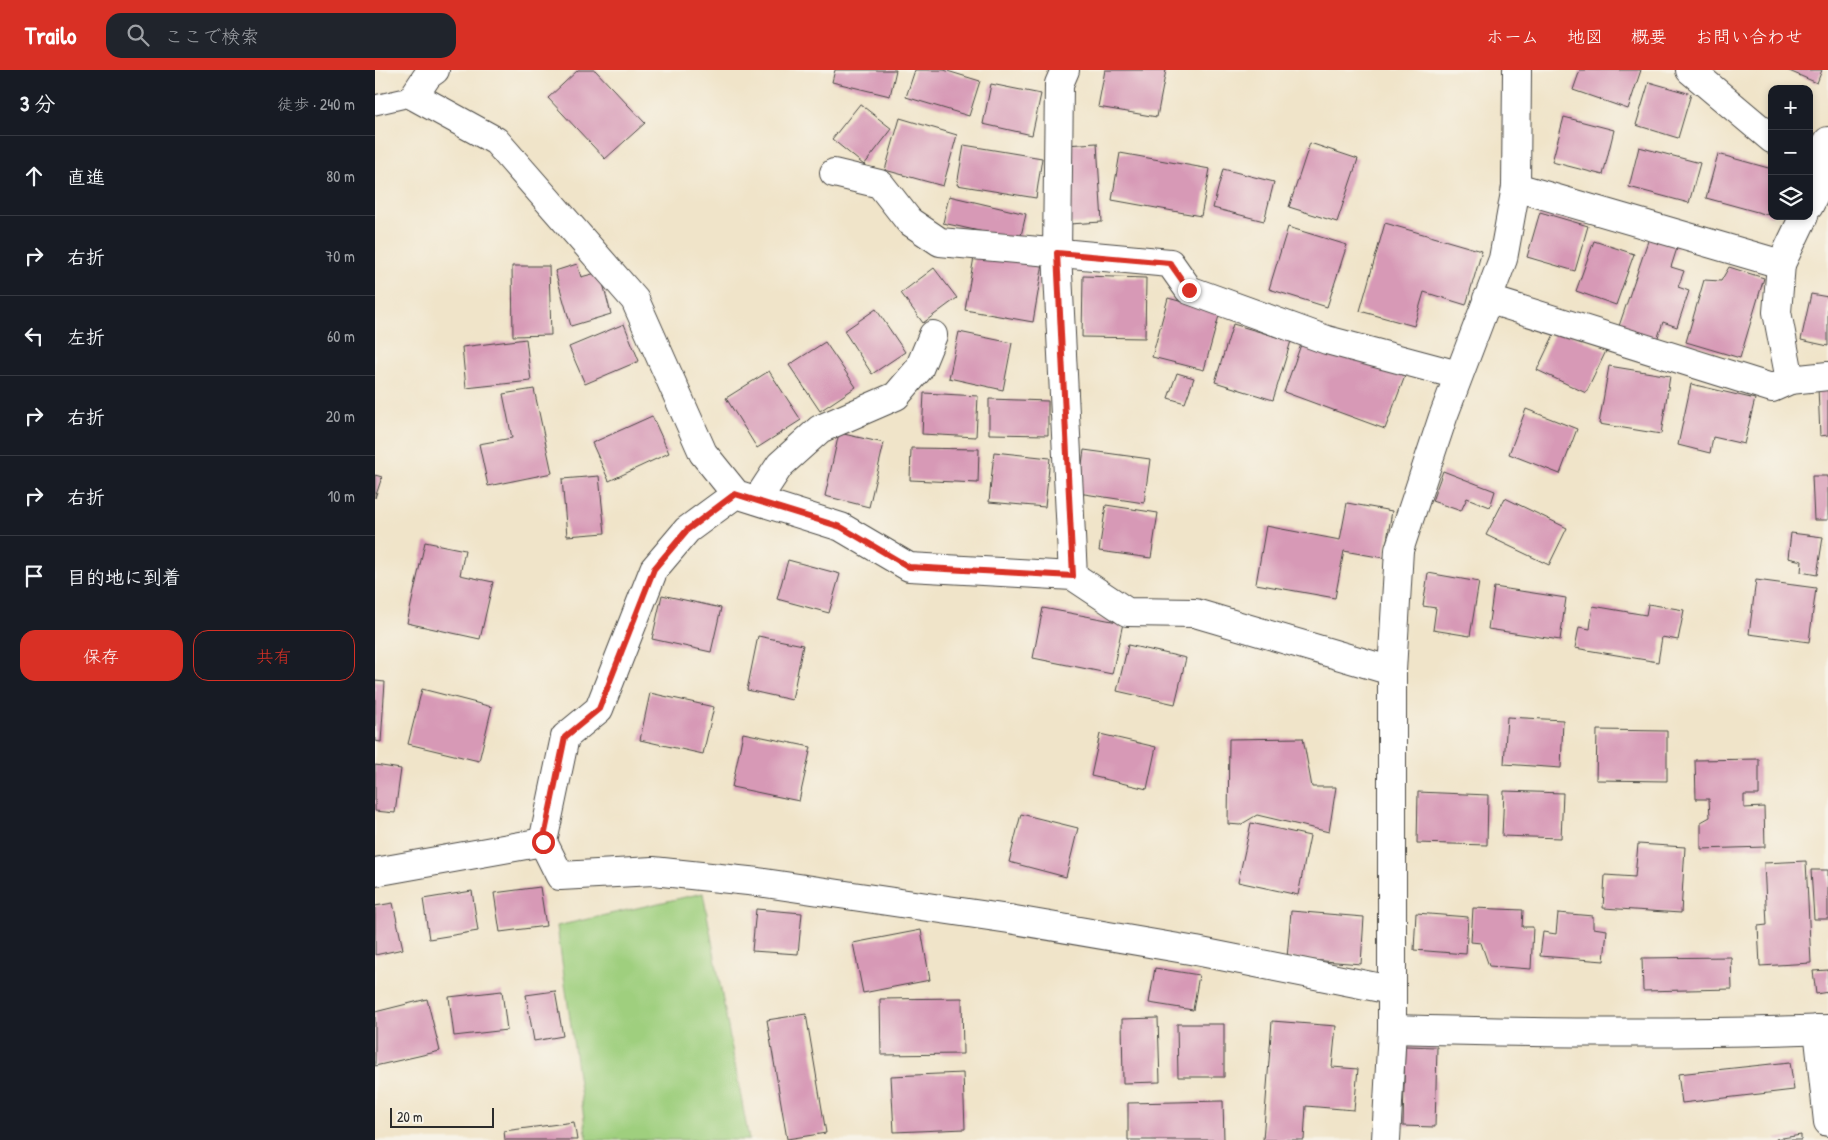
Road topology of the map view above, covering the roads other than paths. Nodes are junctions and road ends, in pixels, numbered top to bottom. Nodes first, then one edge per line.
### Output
1 (435, 70) edge
2 (1065, 70) edge
3 (1517, 70) edge
4 (1690, 70) edge
5 (414, 96) junction
6 (375, 105) edge
7 (1768, 136) edge
8 (1828, 141) edge
9 (834, 173) dead end
10 (1818, 175) edge
11 (1516, 187) junction
12 (1813, 192) edge
13 (1802, 220) edge
14 (1057, 253) junction
15 (1781, 264) junction
16 (1487, 299) junction
17 (933, 335) dead end
18 (1458, 375) junction
19 (1828, 376) edge
20 (1790, 380) junction
21 (746, 497) junction
22 (1073, 576) junction
23 (1392, 671) junction
24 (543, 842) junction
25 (375, 872) edge
26 (1391, 990) junction
27 (1392, 1029) junction
28 (1823, 1029) edge
29 (1828, 1122) edge
30 (1386, 1140) edge

1 - 5 street
2 - 14 street
3 - 11 street
4 - 7 street
5 - 6 lane
5 - 21 street
8 - 10 street
9 - 14 street
10 - 12 street
11 - 15 street
11 - 16 street
13 - 15 street
14 - 18 street
14 - 22 street
15 - 20 street
16 - 18 street
16 - 20 street
17 - 21 street
18 - 23 street
19 - 20 street
21 - 22 street
21 - 24 street
22 - 23 street
23 - 26 street
24 - 25 street
24 - 26 street
26 - 27 street
27 - 28 street
27 - 30 street
28 - 29 street

